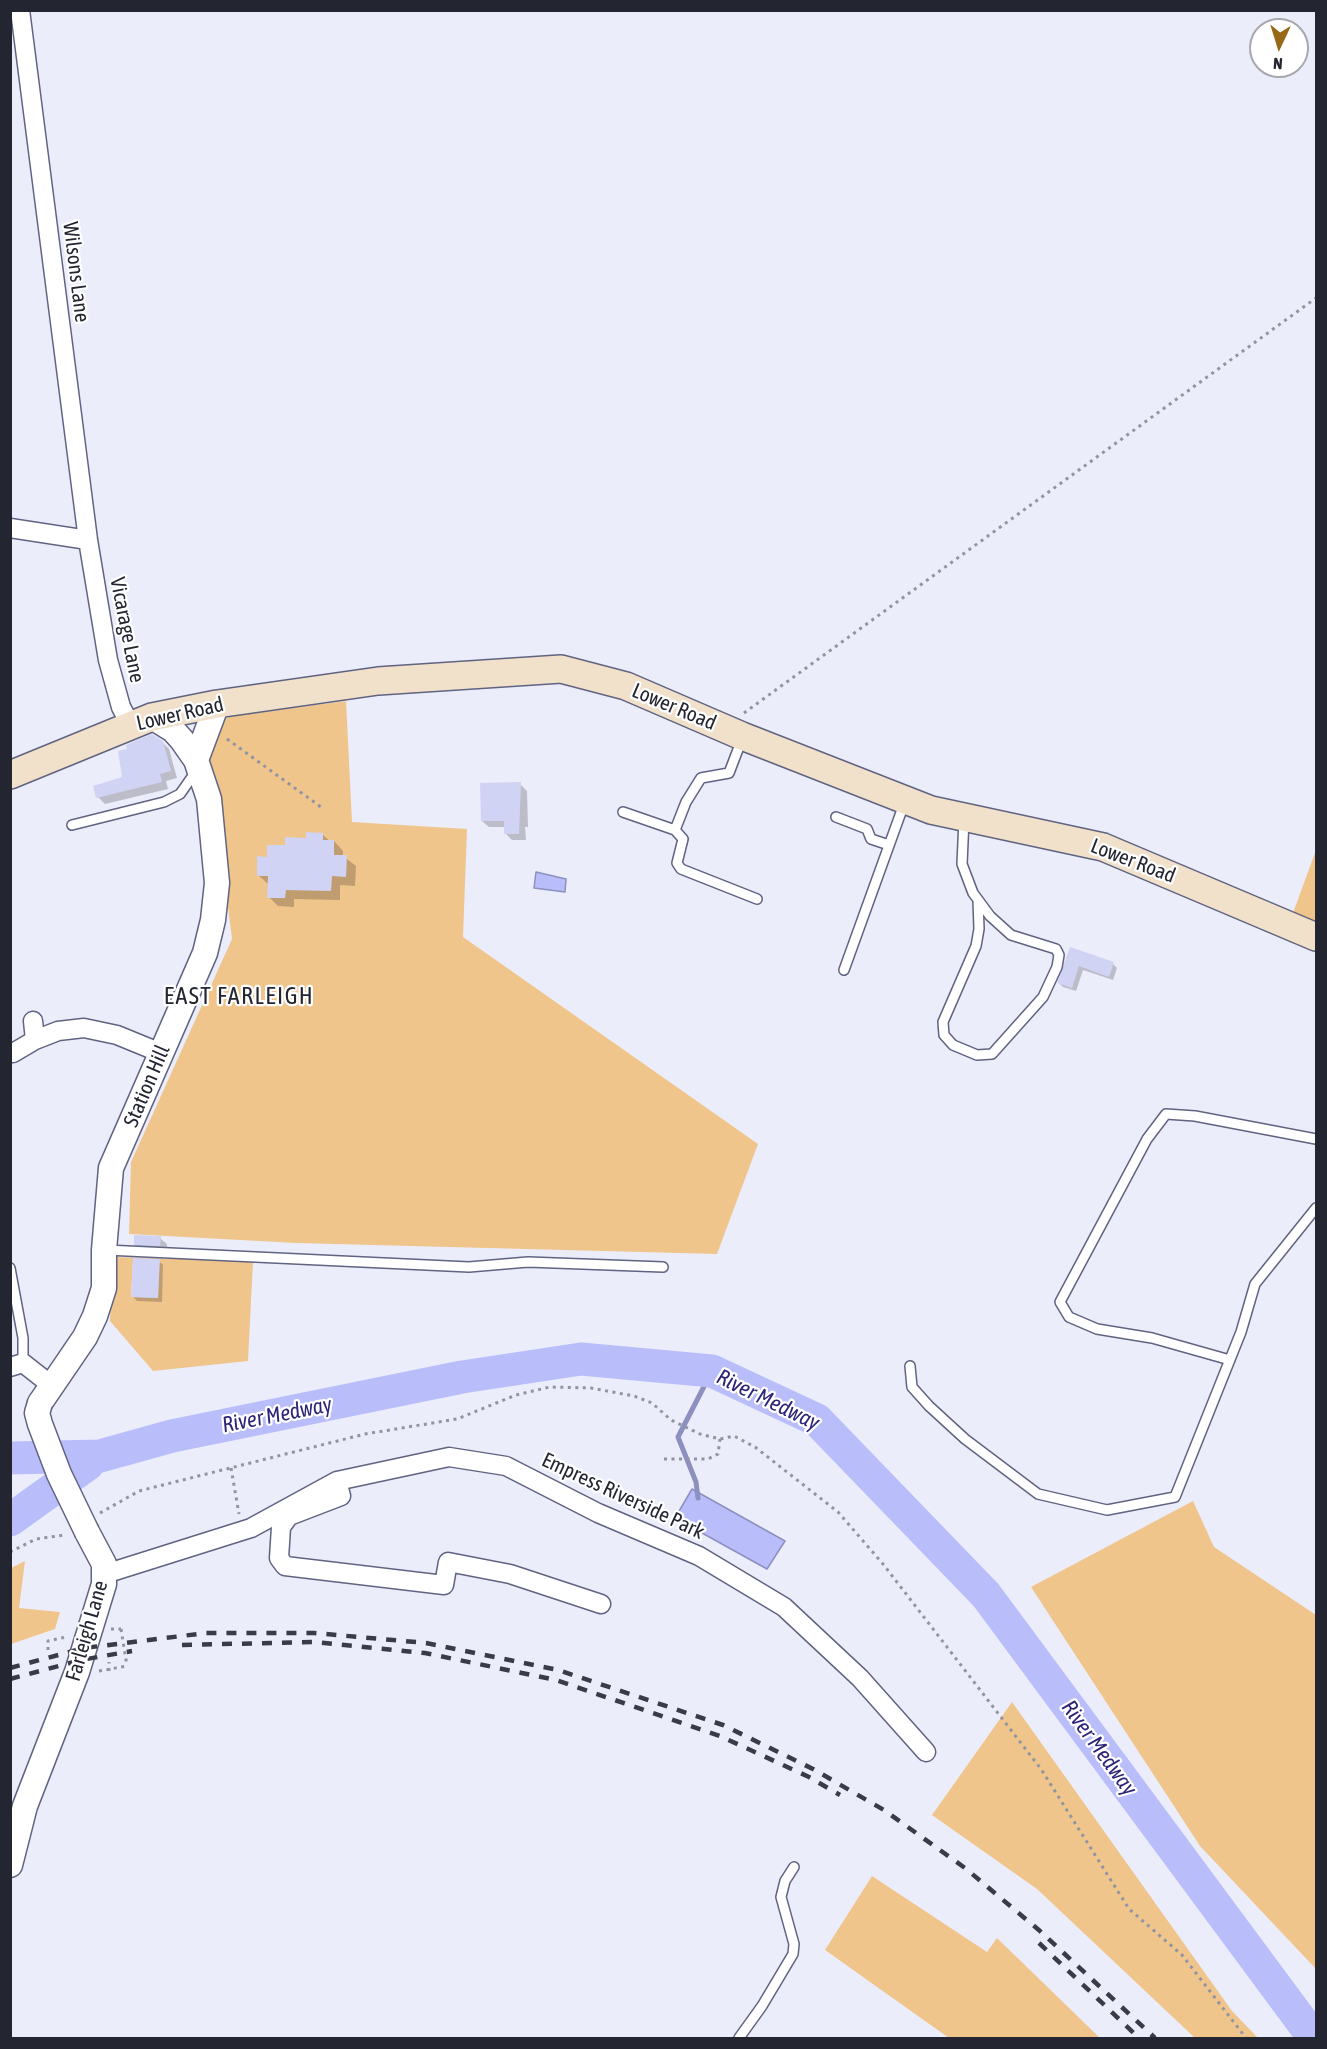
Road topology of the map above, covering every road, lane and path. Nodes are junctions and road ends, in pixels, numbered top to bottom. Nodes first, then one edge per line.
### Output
1 (20, 10) edge
2 (1317, 298) edge
3 (10, 528) edge
4 (88, 540) junction
5 (212, 715) junction
6 (142, 721) junction
7 (733, 732) junction
8 (198, 766) junction
9 (10, 775) edge
10 (905, 801) junction
11 (321, 807) dead end
12 (622, 812) dead end
13 (836, 816) dead end
14 (964, 819) junction
15 (72, 825) dead end
16 (675, 830) junction
17 (889, 846) junction
18 (757, 899) dead end
19 (978, 900) junction
20 (1317, 937) edge
21 (844, 970) dead end
22 (33, 1021) dead end
23 (35, 1040) junction
24 (13, 1053) dead end
25 (160, 1053) junction
26 (1317, 1139) edge
27 (1317, 1209) edge
28 (104, 1250) junction
29 (663, 1267) dead end
30 (10, 1268) edge
31 (1230, 1360) junction
32 (17, 1365) edge
33 (910, 1366) dead end
34 (46, 1394) junction
35 (720, 1439) junction
36 (664, 1459) dead end
37 (231, 1468) junction
38 (338, 1481) junction
39 (85, 1528) junction
40 (243, 1530) junction
41 (10, 1552) edge
42 (105, 1575) junction
43 (601, 1604) dead end
44 (122, 1629) dead end
45 (57, 1639) dead end
46 (48, 1650) dead end
47 (110, 1662) dead end
48 (926, 1752) dead end
49 (10, 1865) edge
50 (794, 1867) dead end
51 (739, 2038) edge
52 (1246, 2038) edge

1 - 4 street, Wilsons Lane
2 - 7 path
3 - 4 street
4 - 6 street, Vicarage Lane
5 - 6 main road, Lower Road
5 - 7 main road, Lower Road
5 - 8 street
5 - 11 path
6 - 8 street, Station Hill
6 - 9 main road, Lower Road
7 - 10 main road, Lower Road
7 - 16 lane
8 - 15 lane
8 - 25 street, Station Hill
10 - 14 main road, Lower Road
10 - 17 lane
12 - 16 lane
13 - 17 lane
14 - 19 lane
14 - 20 main road, Lower Road
16 - 18 lane
17 - 21 lane
19 - 19 lane
22 - 23 street
23 - 24 street
23 - 25 street
25 - 28 street, Station Hill
26 - 31 lane
27 - 31 lane
28 - 29 lane
28 - 34 street, Station Hill
30 - 32 lane
31 - 33 lane
32 - 34 street
34 - 39 street, Farleigh Lane, bridge
35 - 36 path
35 - 37 path
35 - 52 path
37 - 39 path
37 - 40 path
38 - 40 street, Empress Riverside Park
38 - 43 street
38 - 48 street, Empress Riverside Park
39 - 41 path
39 - 42 street, Farleigh Lane
40 - 42 street, Empress Riverside Park
42 - 49 street, Farleigh Lane
44 - 47 path, bridge
45 - 46 path
50 - 51 lane

